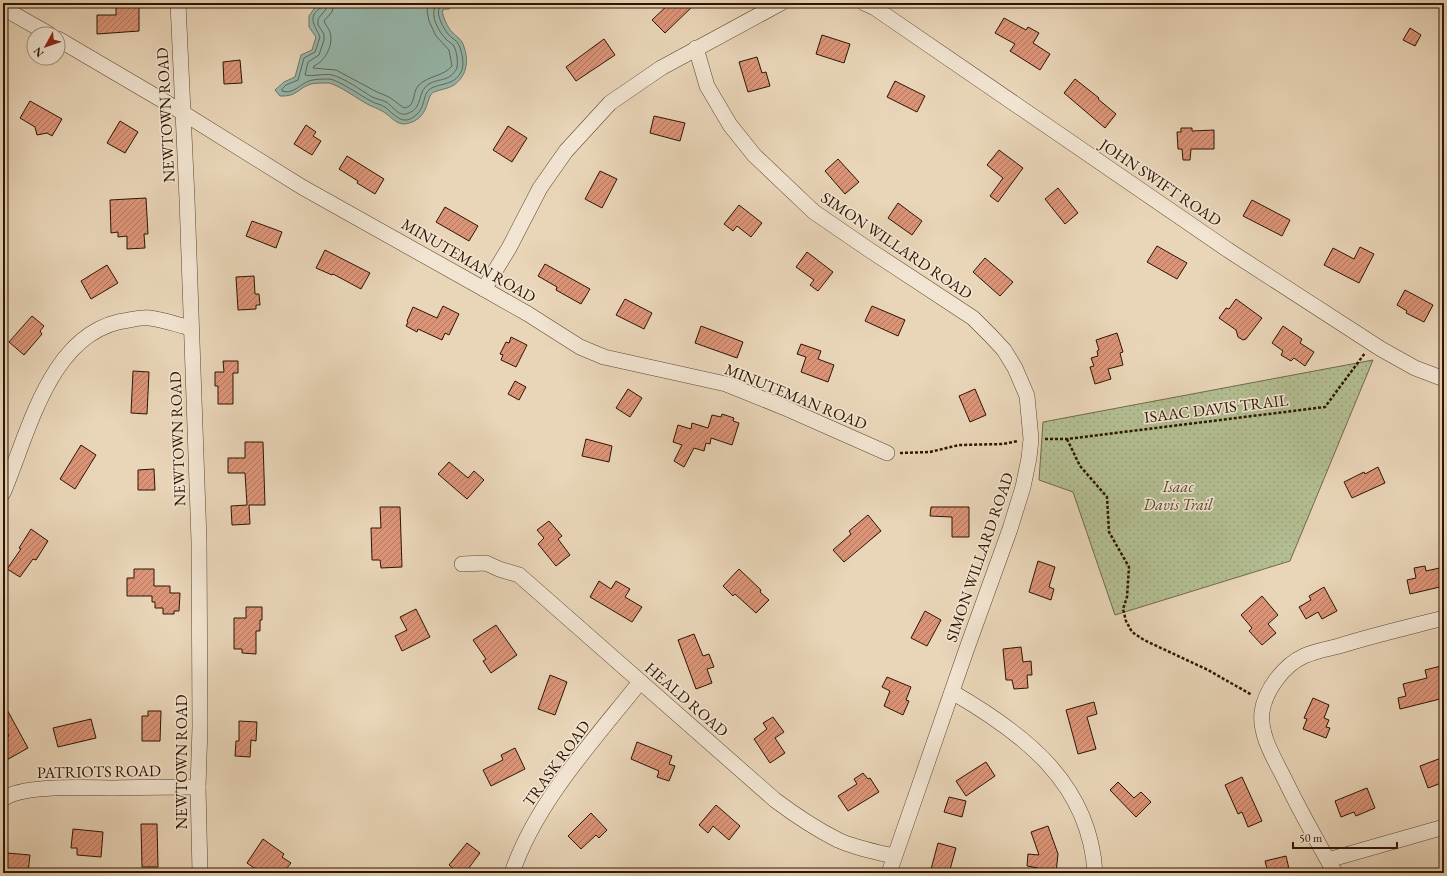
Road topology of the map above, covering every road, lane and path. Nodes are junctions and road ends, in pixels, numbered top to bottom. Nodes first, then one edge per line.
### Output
1 (178, 3) edge
2 (781, 3) edge
3 (864, 3) edge
4 (3, 8) edge
5 (35, 26) edge
6 (66, 44) edge
7 (696, 48) junction
8 (183, 113) junction
9 (484, 289) junction
10 (191, 328) junction
11 (1373, 344) junction
12 (1444, 379) edge
13 (1031, 439) junction
14 (1067, 439) junction
15 (887, 454) joint
16 (3, 493) edge
17 (462, 564) dead end
18 (1444, 618) edge
19 (640, 682) junction
20 (952, 692) junction
21 (1264, 703) junction
22 (198, 787) junction
23 (3, 799) edge
24 (1444, 827) edge
25 (894, 856) junction
26 (1331, 867) edge
27 (200, 873) edge
28 (512, 873) edge
29 (889, 873) edge
30 (1095, 873) edge

1 - 8 street, NEWTOWN ROAD
2 - 7 street
3 - 11 street, JOHN SWIFT ROAD
4 - 5 street
6 - 8 street, MINUTEMAN ROAD
7 - 9 street
7 - 13 street, SIMON WILLARD ROAD
8 - 9 street, MINUTEMAN ROAD
8 - 10 street, NEWTOWN ROAD
9 - 15 street, MINUTEMAN ROAD
10 - 16 street
10 - 22 street, NEWTOWN ROAD
11 - 12 street, JOHN SWIFT ROAD
11 - 14 path, ISAAC DAVIS TRAIL
13 - 14 path, ISAAC DAVIS TRAIL
13 - 15 path, ISAAC DAVIS TRAIL
13 - 20 street, SIMON WILLARD ROAD
14 - 21 path
17 - 19 street, HEALD ROAD
18 - 21 street
19 - 25 street, HEALD ROAD
19 - 28 street, TRASK ROAD
20 - 25 street, SIMON WILLARD ROAD
20 - 30 street
21 - 26 street
22 - 23 street, PATRIOTS ROAD
22 - 27 street, NEWTOWN ROAD
24 - 26 street
25 - 29 street, SIMON WILLARD ROAD

